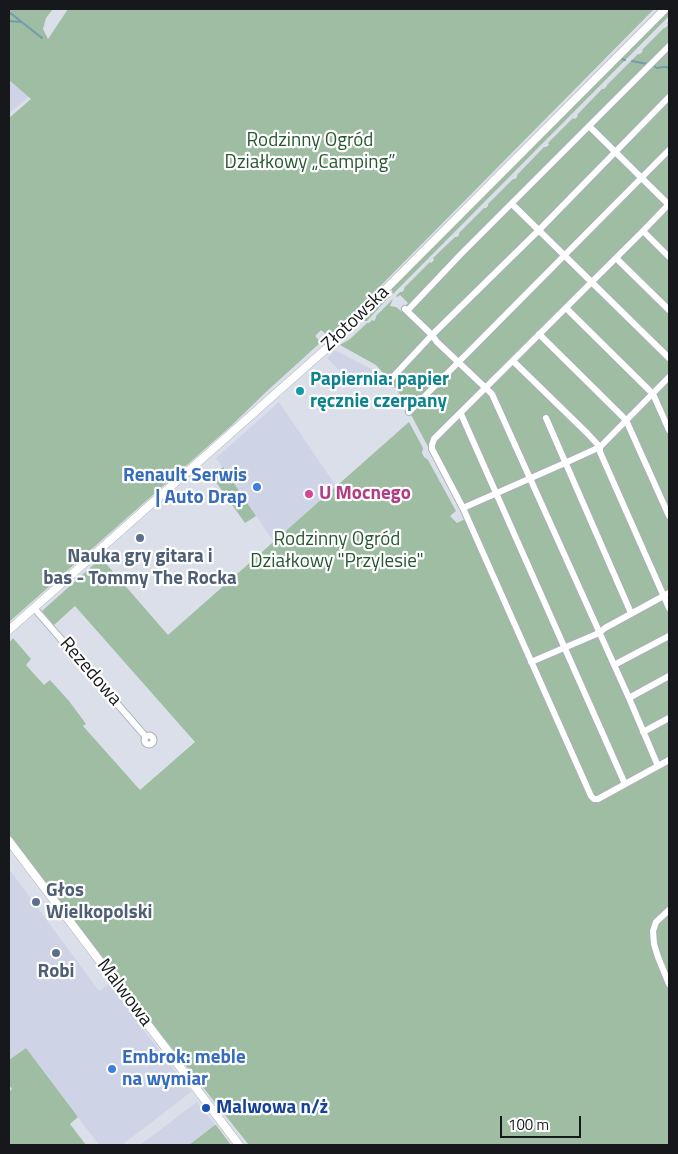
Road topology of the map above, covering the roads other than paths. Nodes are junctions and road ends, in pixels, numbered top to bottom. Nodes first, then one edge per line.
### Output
1 (665, 9) edge
2 (669, 46) edge
3 (669, 97) edge
4 (589, 126) junction
5 (669, 150) edge
6 (615, 152) junction
7 (642, 178) junction
8 (512, 204) junction
9 (669, 204) edge
10 (538, 230) junction
11 (643, 231) junction
12 (564, 255) junction
13 (669, 257) edge
14 (616, 258) junction
15 (591, 282) junction
16 (566, 308) junction
17 (669, 310) edge
18 (540, 334) junction
19 (432, 335) junction
20 (669, 358) edge
21 (513, 361) junction
22 (459, 362) junction
23 (669, 377) edge
24 (390, 380) dead end
25 (486, 388) junction
26 (653, 394) junction
27 (410, 412) dead end
28 (461, 414) junction
29 (546, 418) dead end
30 (626, 420) junction
31 (669, 430) edge
32 (600, 447) junction
33 (565, 463) junction
34 (530, 478) junction
35 (496, 493) junction
36 (463, 508) junction
37 (669, 516) edge
38 (667, 594) edge
39 (34, 608) junction
40 (669, 608) edge
41 (631, 613) junction
42 (9, 630) edge
43 (599, 632) junction
44 (669, 636) edge
45 (565, 647) junction
46 (531, 662) junction
47 (614, 665) junction
48 (669, 676) edge
49 (629, 698) junction
50 (669, 718) edge
51 (643, 732) junction
52 (146, 737) dead end
53 (669, 760) edge
54 (658, 766) junction
55 (625, 784) junction
56 (9, 842) edge
57 (669, 910) edge
58 (669, 984) edge
59 (239, 1145) edge

1 - 39 street, Złotowska
2 - 4 street
3 - 6 street
4 - 6 street
4 - 8 street
5 - 7 street
6 - 7 street
6 - 10 street
7 - 9 street
7 - 12 street
8 - 10 street
8 - 19 street
9 - 11 street
10 - 12 street
10 - 19 street
11 - 13 street
11 - 14 street
12 - 15 street
12 - 22 street
14 - 15 street
14 - 17 street
15 - 16 street
15 - 20 street
16 - 18 street
16 - 26 street
18 - 21 street
18 - 30 street
19 - 22 street
19 - 24 street
21 - 25 street
21 - 32 street
22 - 25 street
22 - 27 street
23 - 26 street
25 - 28 street
25 - 34 street
26 - 30 street
26 - 31 street
28 - 35 street
28 - 36 street
29 - 33 street
30 - 32 street
30 - 37 street
32 - 33 street
32 - 38 street
33 - 34 street
33 - 41 street
34 - 35 street
34 - 43 street
35 - 36 street
35 - 45 street
36 - 46 street
38 - 40 street
38 - 41 street
39 - 42 street, Złotowska
39 - 52 street, Rezedowa
41 - 43 street
43 - 45 street
43 - 47 street
44 - 47 street
45 - 46 street
45 - 55 street
46 - 55 street
47 - 49 street
48 - 49 street
49 - 51 street
50 - 51 street
51 - 54 street
53 - 54 street
54 - 55 street
56 - 59 street, Malwowa
57 - 58 street

